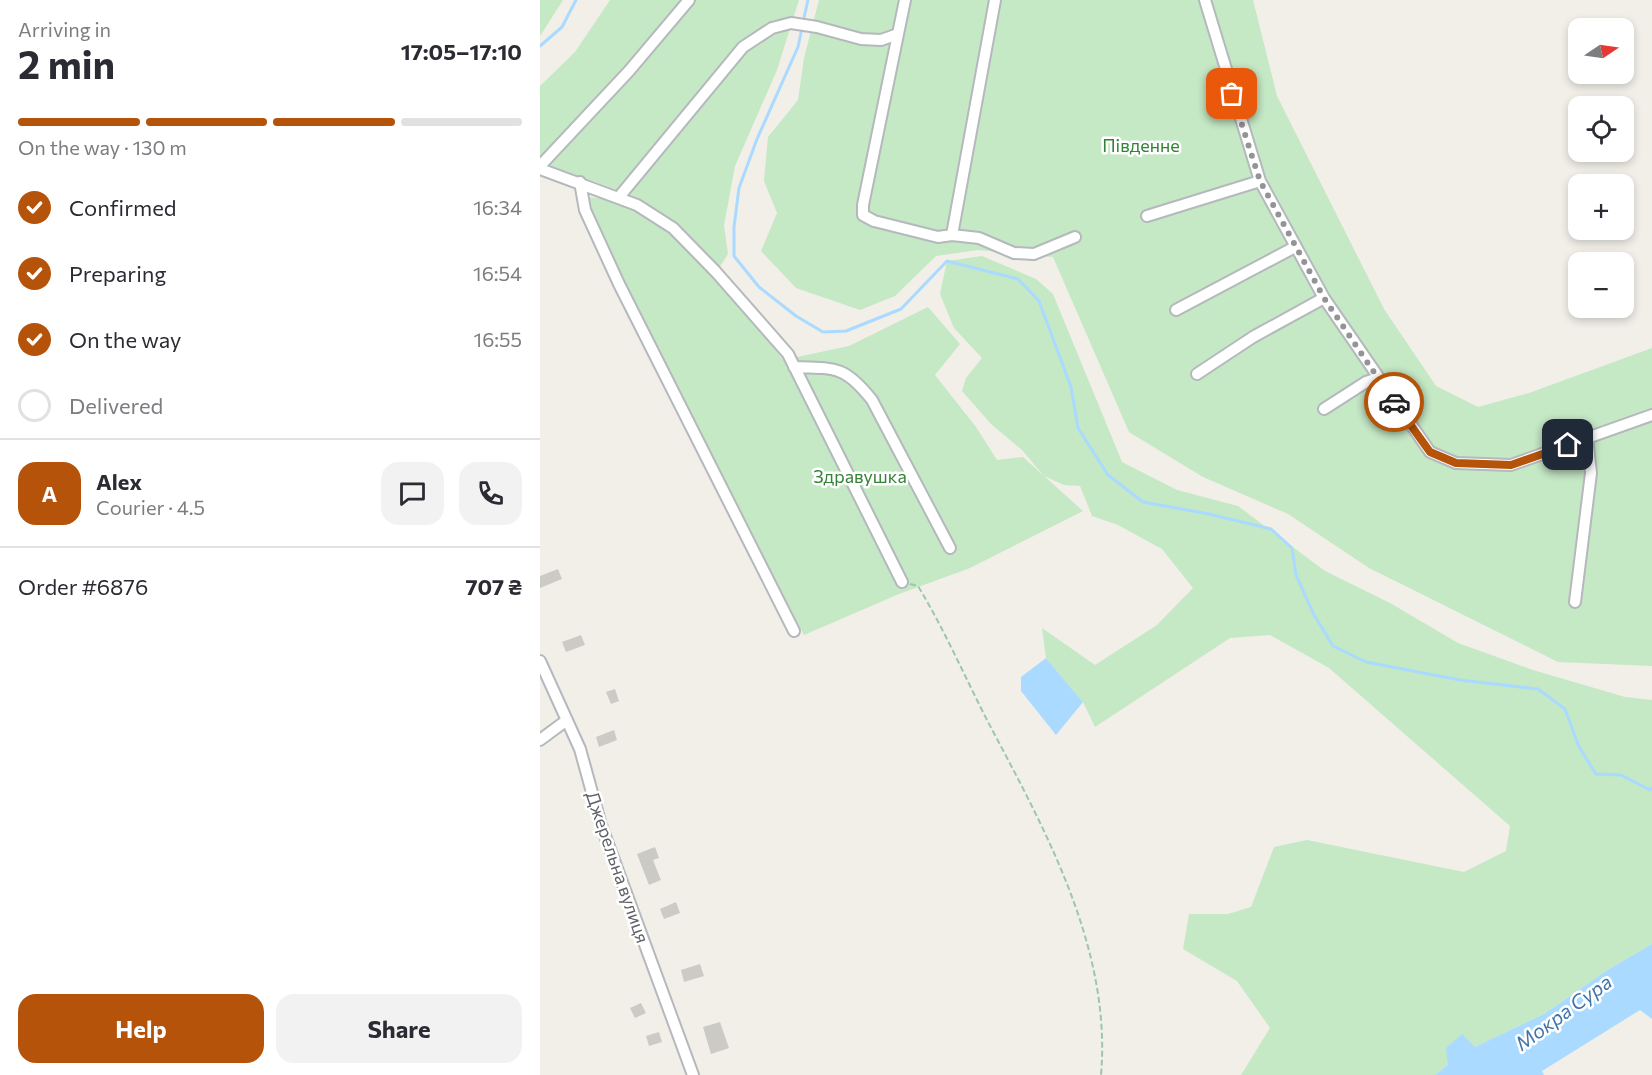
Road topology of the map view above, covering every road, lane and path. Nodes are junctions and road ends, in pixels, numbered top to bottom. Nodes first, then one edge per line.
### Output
1 (689, 0) edge
2 (905, 0) edge
3 (995, 0) edge
4 (1205, 0) edge
5 (898, 34) junction
6 (540, 168) edge
7 (1260, 181) junction
8 (580, 182) junction
9 (619, 197) junction
10 (1147, 216) dead end
11 (952, 235) junction
12 (1075, 237) dead end
13 (1296, 247) junction
14 (1324, 298) junction
15 (1176, 310) dead end
16 (794, 367) junction
17 (1197, 374) dead end
18 (1378, 378) junction
19 (1324, 409) dead end
20 (1652, 415) edge
21 (1587, 438) junction
22 (950, 548) dead end
23 (902, 582) joint
24 (1575, 602) dead end
25 (794, 631) dead end
26 (540, 661) edge
27 (567, 720) junction
28 (540, 740) edge
29 (693, 1075) edge
30 (1101, 1075) edge

1 - 6 street
2 - 5 street
3 - 11 street
4 - 7 street
5 - 9 street
5 - 11 street
6 - 8 street
7 - 10 street
7 - 13 street
8 - 9 street
8 - 25 street
9 - 16 street
11 - 12 street
13 - 14 street
13 - 15 street
14 - 17 street
14 - 18 street
16 - 22 street
16 - 23 street
18 - 19 street
18 - 21 street
20 - 21 street
21 - 24 street
23 - 30 path
26 - 27 street, Джерельна вулиця
27 - 28 street
27 - 29 street, Джерельна вулиця

